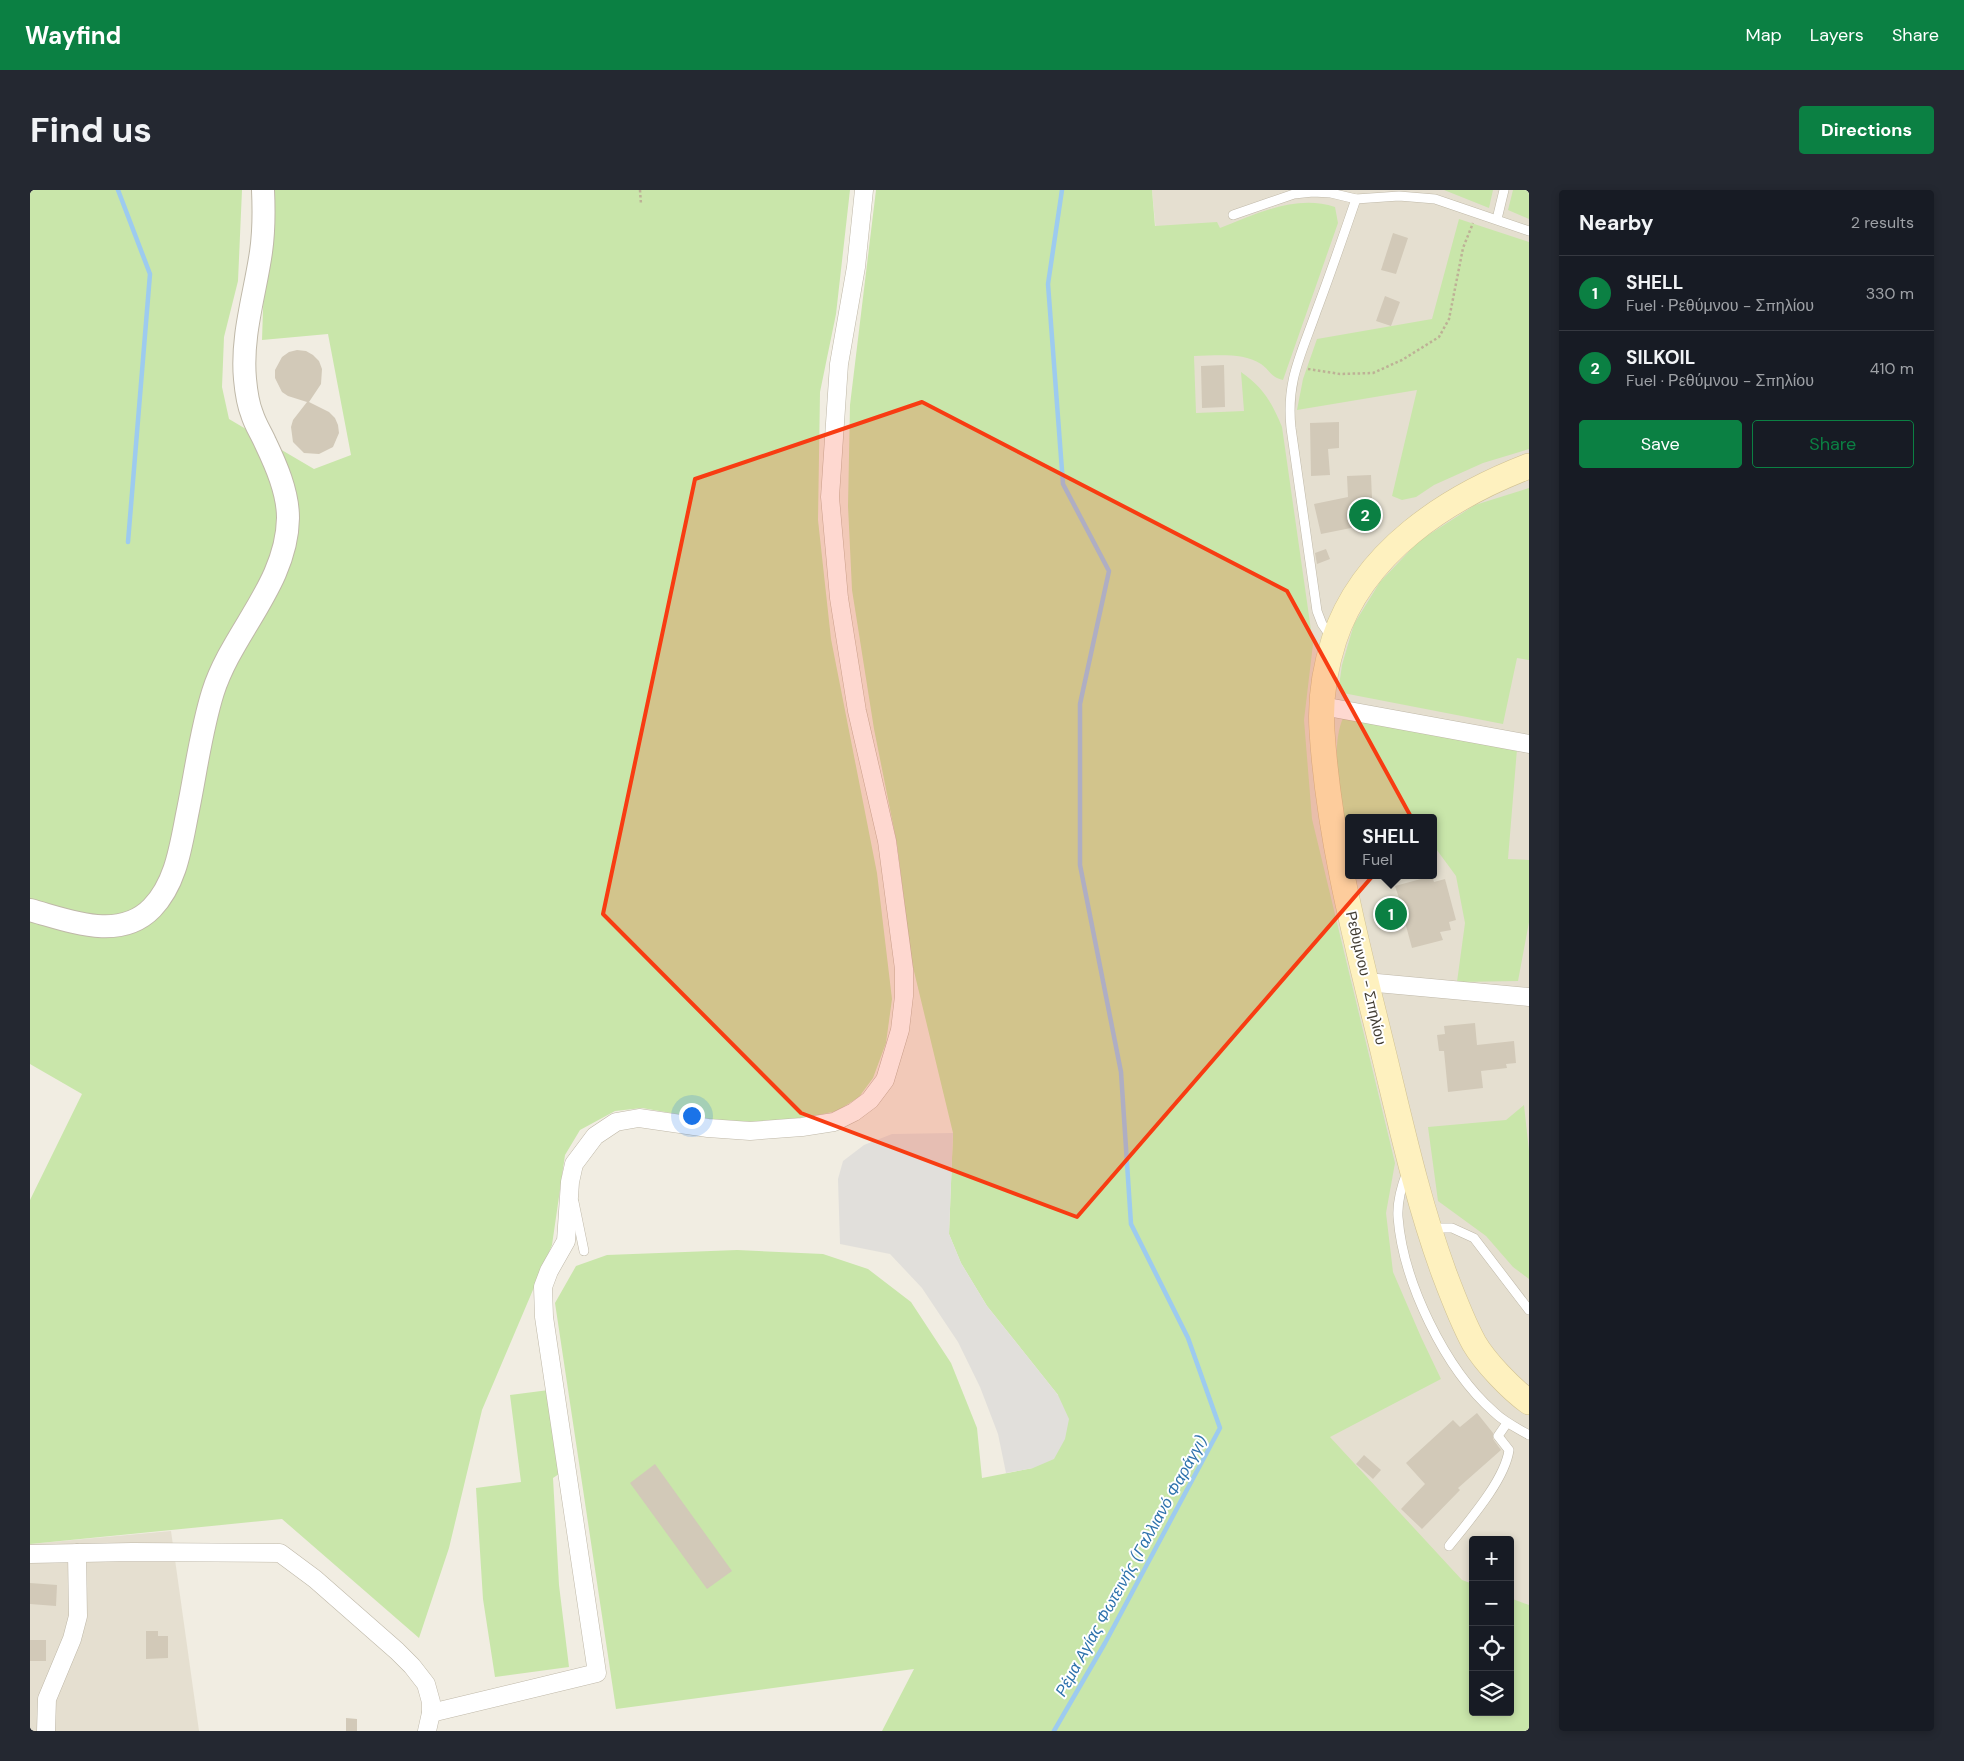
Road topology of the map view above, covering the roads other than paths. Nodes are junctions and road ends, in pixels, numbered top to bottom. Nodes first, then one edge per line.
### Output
1 (263, 190) edge
2 (864, 190) edge
3 (1504, 190) edge
4 (1331, 192) edge
5 (1356, 199) junction
6 (1233, 215) dead end
7 (1497, 220) junction
8 (1529, 231) edge
9 (1529, 466) edge
10 (1334, 640) junction
11 (1322, 706) junction
12 (1529, 744) edge
13 (30, 910) edge
14 (1366, 982) junction
15 (1529, 997) edge
16 (1410, 1165) junction
17 (570, 1182) junction
18 (1427, 1228) junction
19 (584, 1252) dead end
20 (1529, 1310) edge
21 (1529, 1402) edge
22 (1507, 1423) junction
23 (1529, 1435) edge
24 (1449, 1546) dead end
25 (77, 1553) junction
26 (30, 1554) edge
27 (431, 1714) junction
28 (46, 1731) edge
29 (427, 1731) edge

1 - 13 street
2 - 17 street
3 - 7 lane
4 - 5 lane
4 - 6 lane
5 - 7 lane
5 - 10 lane
7 - 8 lane
9 - 10 main road, Ρεθύμνου - Σπηλίου
10 - 11 main road, Ρεθύμνου - Σπηλίου
11 - 12 street
11 - 14 main road, Ρεθύμνου - Σπηλίου
14 - 15 street
14 - 16 main road, Ρεθύμνου - Σπηλίου
16 - 18 main road, Ρεθύμνου - Σπηλίου
16 - 22 lane
17 - 19 lane
17 - 27 street
18 - 20 lane
18 - 21 main road, Ρεθύμνου - Σπηλίου
22 - 23 lane
22 - 24 lane
25 - 26 street
25 - 27 street
25 - 28 street
27 - 29 street

